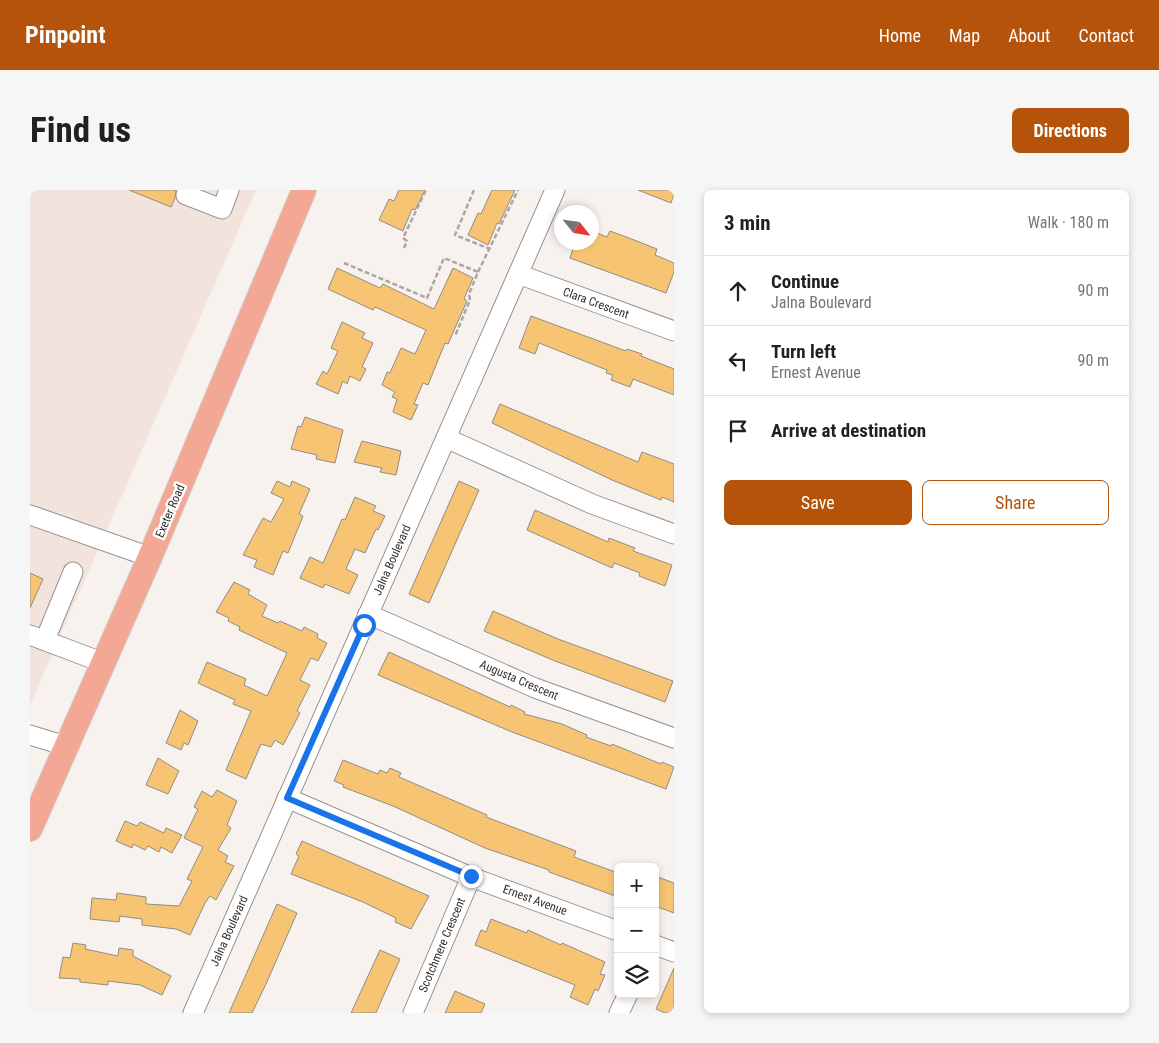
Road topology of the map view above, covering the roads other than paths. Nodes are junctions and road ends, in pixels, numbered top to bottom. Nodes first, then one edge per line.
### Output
1 (188, 190) edge
2 (229, 190) edge
3 (304, 190) edge
4 (555, 190) edge
5 (518, 274) junction
6 (674, 331) edge
7 (446, 438) junction
8 (30, 515) edge
9 (674, 534) edge
10 (150, 557) junction
11 (73, 572) dead end
12 (368, 614) junction
13 (37, 638) edge
14 (104, 663) junction
15 (30, 735) edge
16 (674, 738) edge
17 (66, 746) junction
18 (287, 798) junction
19 (30, 829) edge
20 (471, 876) junction
21 (614, 930) edge
22 (659, 946) edge
23 (674, 952) edge
24 (626, 998) edge
25 (192, 1013) edge
26 (413, 1013) edge
27 (619, 1013) edge

1 - 2 street
3 - 10 main road, Exeter Road
4 - 5 street, Jalna Boulevard
5 - 6 street, Clara Crescent
5 - 7 street, Jalna Boulevard
7 - 9 street
7 - 12 street, Jalna Boulevard
8 - 10 street
10 - 14 main road, Exeter Road
11 - 13 street
12 - 16 street, Augusta Crescent
12 - 18 street, Jalna Boulevard
13 - 14 street
14 - 17 main road, Exeter Road
15 - 17 street
17 - 19 main road, Exeter Road
18 - 20 street, Ernest Avenue
18 - 25 street, Jalna Boulevard
20 - 21 street, Ernest Avenue
20 - 26 street, Scotchmere Crescent
22 - 23 street
24 - 27 street

